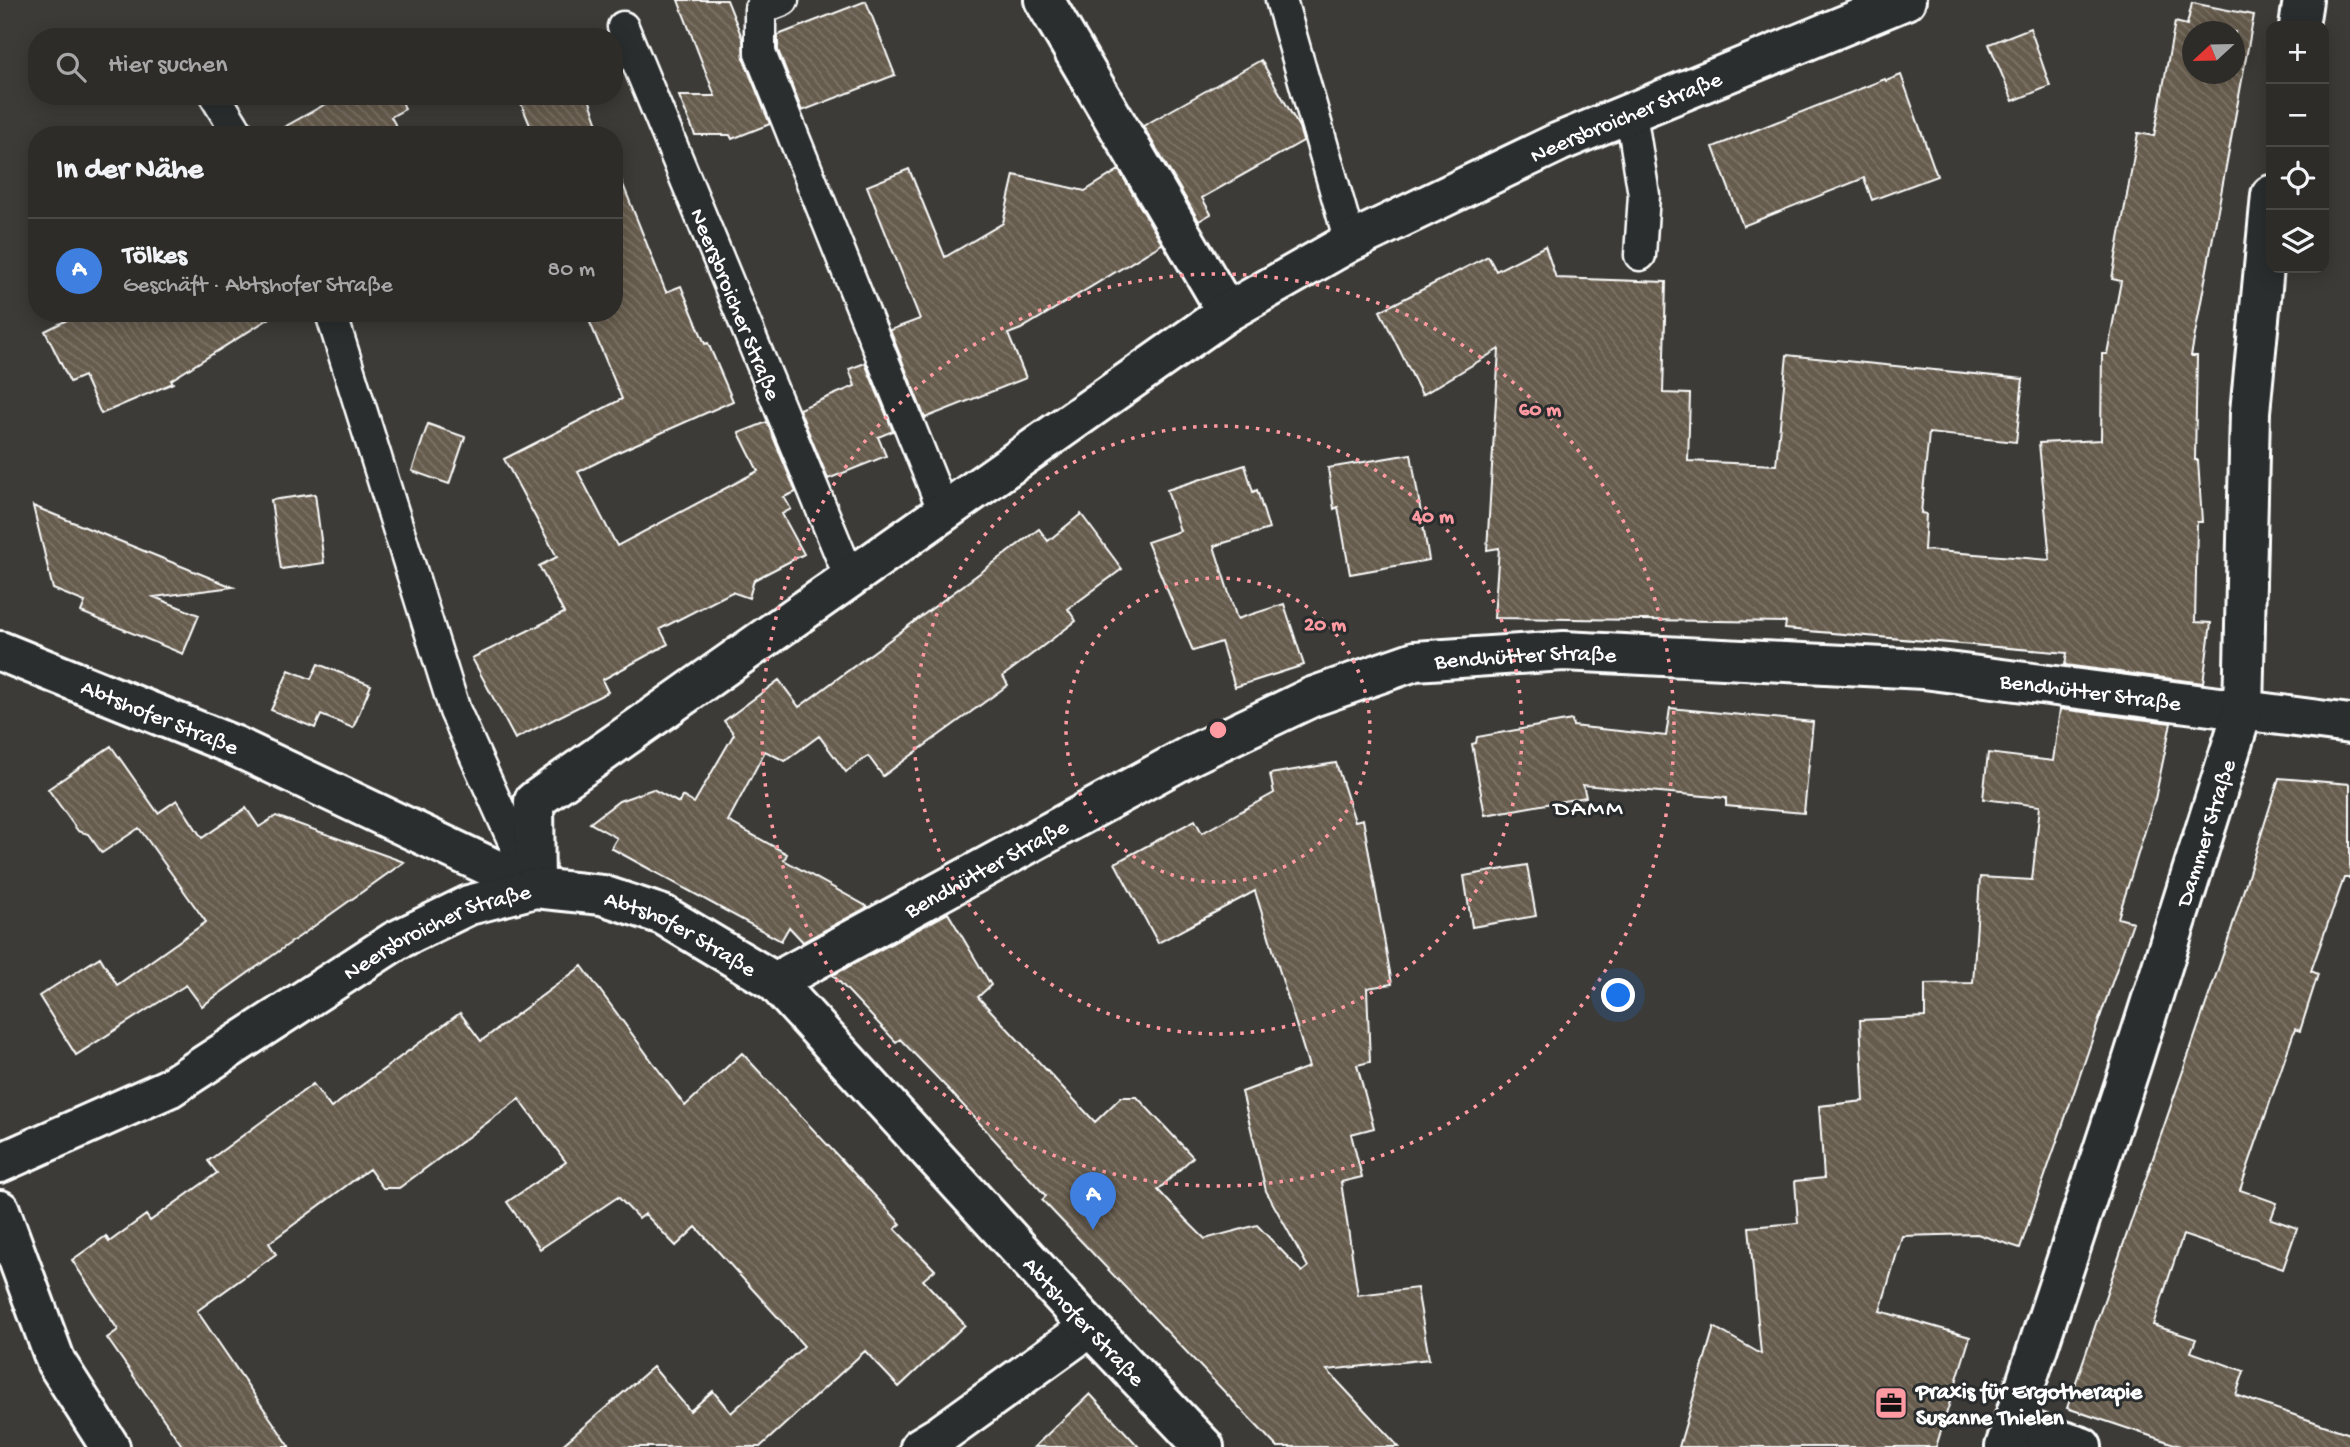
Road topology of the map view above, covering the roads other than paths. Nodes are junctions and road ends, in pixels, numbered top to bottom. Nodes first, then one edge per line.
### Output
1 (783, 0) edge
2 (1044, 0) edge
3 (1281, 0) edge
4 (1906, 0) edge
5 (2303, 0) edge
6 (2300, 21) edge
7 (623, 27) dead end
8 (221, 105) edge
9 (1631, 113) junction
10 (233, 126) edge
11 (2270, 210) edge
12 (1350, 242) junction
13 (1640, 255) dead end
14 (1227, 312) junction
15 (334, 322) edge
16 (944, 512) junction
17 (850, 579) junction
18 (0, 651) edge
19 (2243, 710) junction
20 (2350, 724) edge
21 (536, 888) junction
22 (775, 982) junction
23 (0, 1163) edge
24 (0, 1210) edge
25 (1090, 1327) junction
26 (2009, 1436) edge
27 (110, 1447) edge
28 (920, 1447) edge
29 (1205, 1447) edge
30 (2082, 1447) edge

1 - 16 lane
2 - 14 street
3 - 12 lane
4 - 9 street, Neersbroicher Straße
5 - 6 street
7 - 17 lane, Neersbroicher Straße
8 - 10 lane
9 - 12 street, Neersbroicher Straße
9 - 13 lane
11 - 19 street, Dammer Straße
12 - 14 street, Neersbroicher Straße
14 - 16 street, Neersbroicher Straße
15 - 21 lane
16 - 17 street, Neersbroicher Straße
17 - 21 street, Neersbroicher Straße
18 - 21 street, Abtshofer Straße
19 - 20 street, Bendhütter Straße
19 - 22 street, Bendhütter Straße
19 - 26 street, Dammer Straße
21 - 22 street, Abtshofer Straße
21 - 23 street, Neersbroicher Straße
22 - 25 street, Abtshofer Straße
24 - 27 street
25 - 28 street
25 - 29 street, Abtshofer Straße
26 - 30 street

